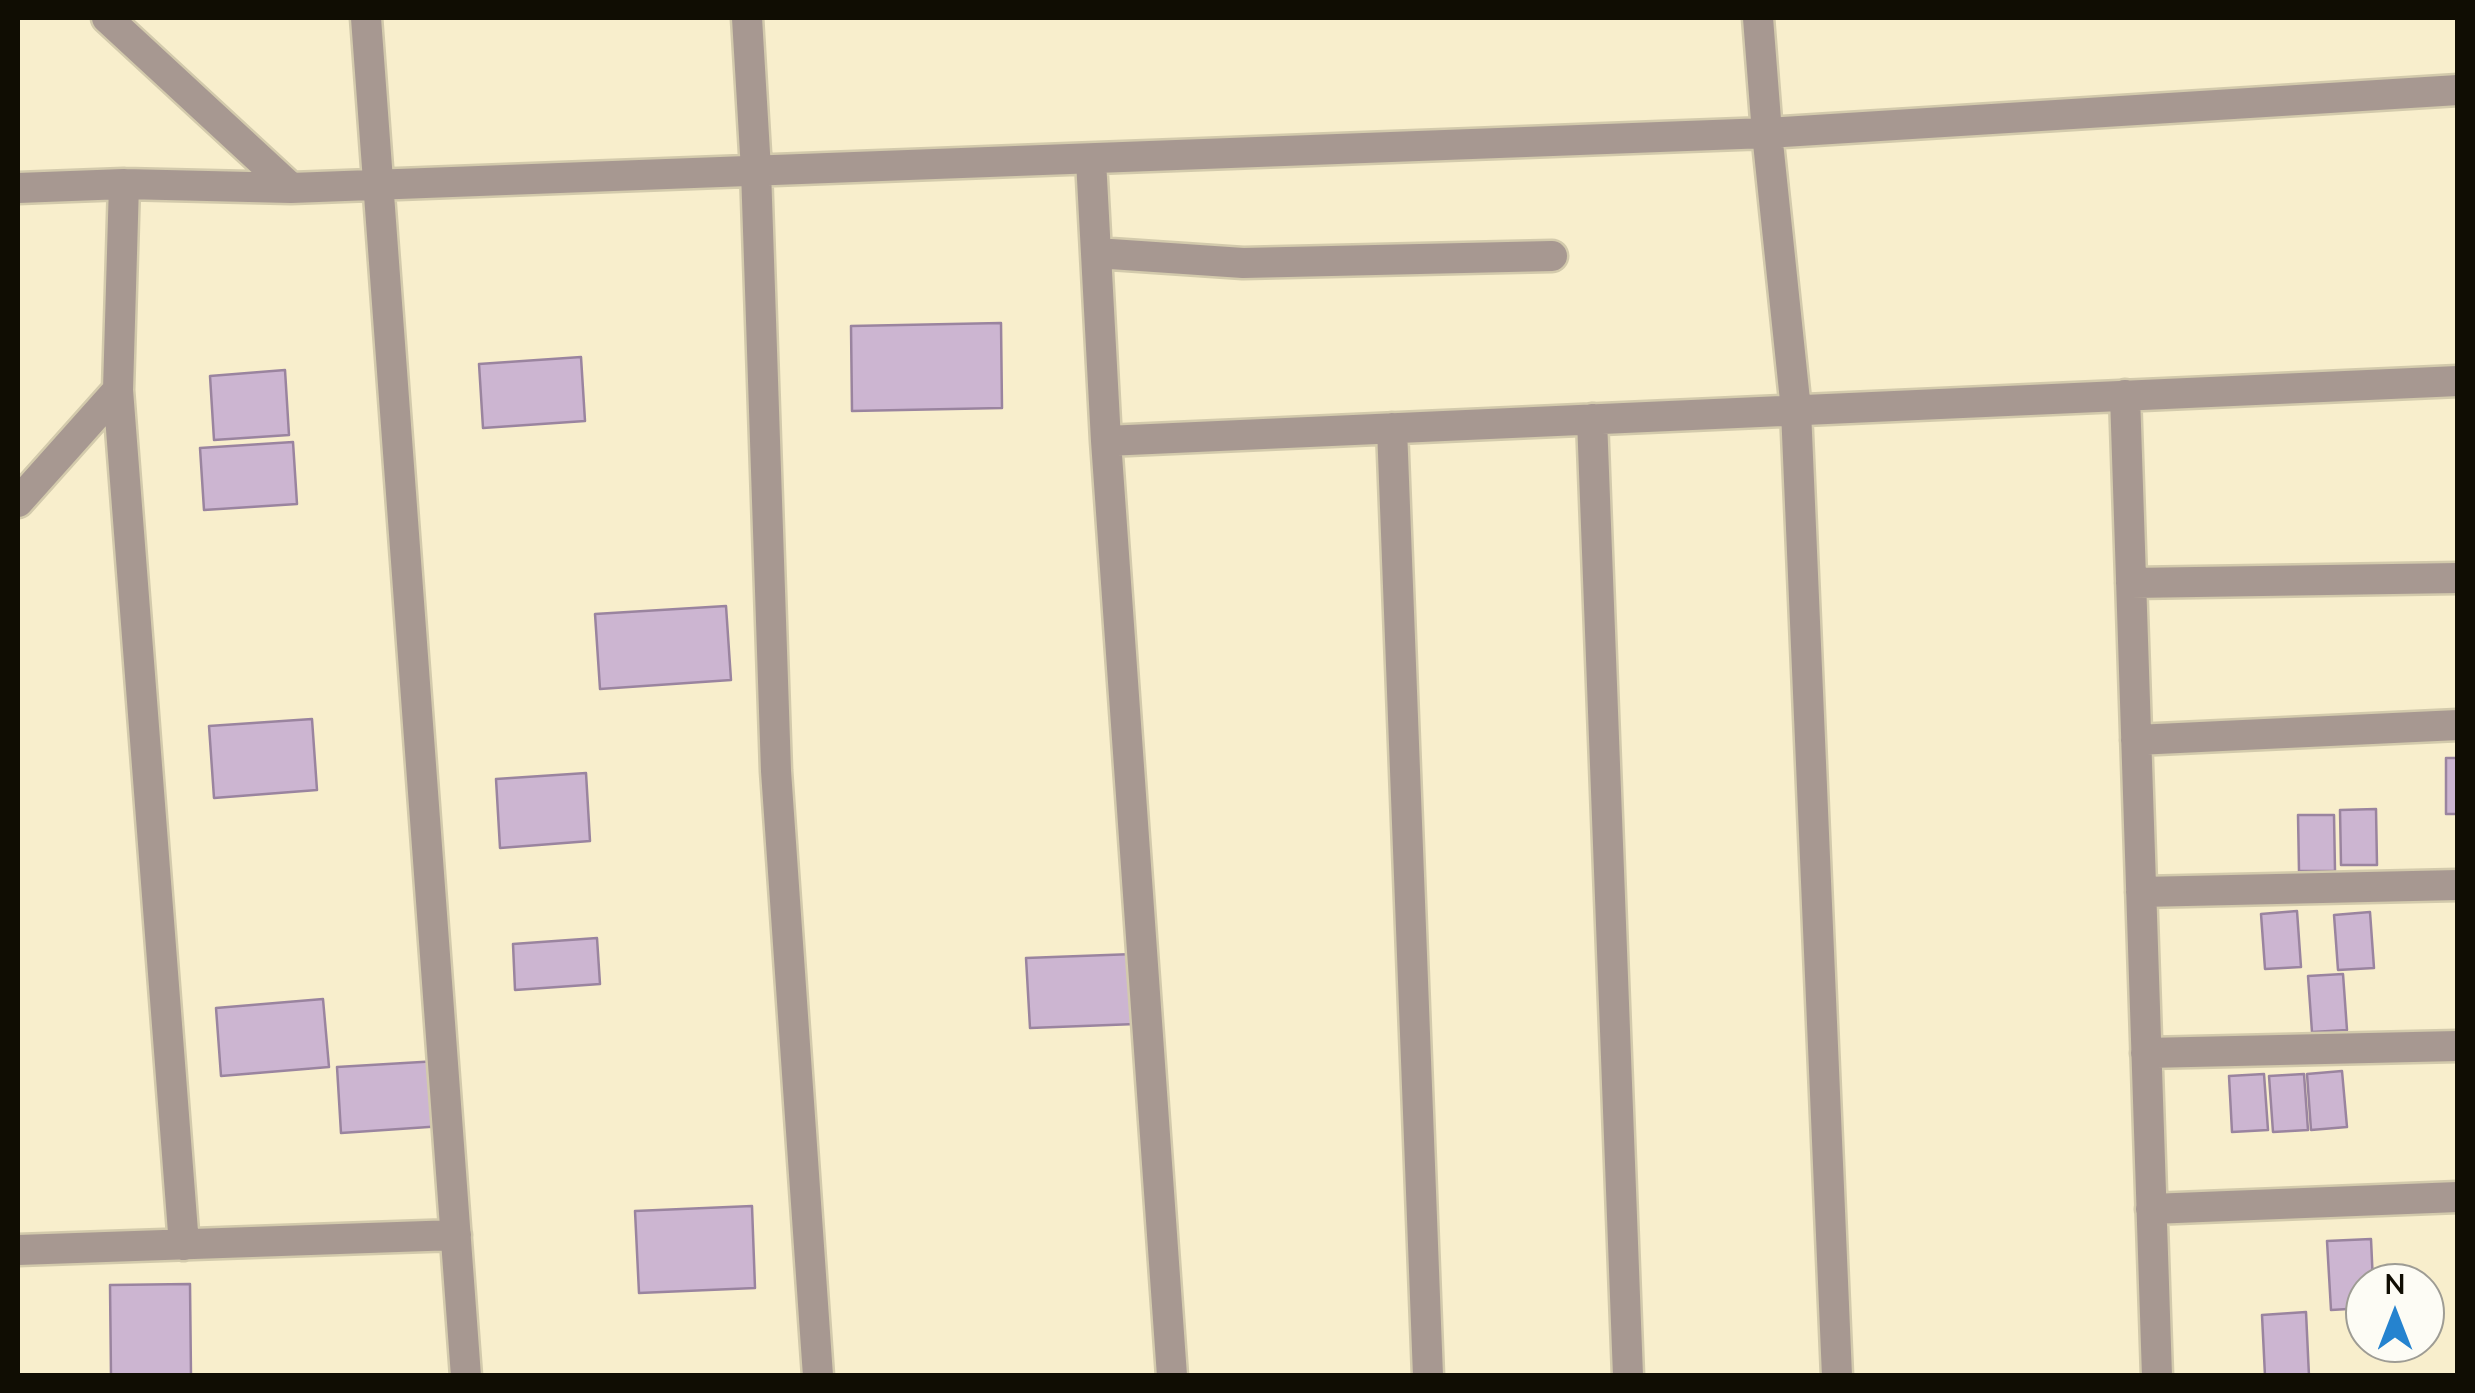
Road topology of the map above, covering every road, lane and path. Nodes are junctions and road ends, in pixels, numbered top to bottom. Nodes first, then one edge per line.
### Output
1 (107, 18) edge
2 (366, 18) edge
3 (747, 18) edge
4 (1758, 18) edge
5 (2458, 90) edge
6 (1766, 132) junction
7 (1091, 160) junction
8 (756, 170) junction
9 (378, 183) junction
10 (124, 184) junction
11 (18, 188) edge
12 (291, 188) junction
13 (1096, 253) junction
14 (1552, 256) dead end
15 (2458, 380) edge
16 (118, 390) junction
17 (2125, 396) junction
18 (1796, 410) junction
19 (1592, 419) junction
20 (1392, 428) junction
21 (1106, 441) junction
22 (18, 502) edge
23 (2458, 578) edge
24 (2131, 583) junction
25 (2458, 725) edge
26 (2136, 740) junction
27 (2458, 884) edge
28 (2141, 892) junction
29 (2458, 1046) edge
30 (2146, 1053) junction
31 (2458, 1197) edge
32 (2151, 1209) junction
33 (456, 1235) junction
34 (184, 1245) junction
35 (18, 1250) edge
36 (466, 1376) edge
37 (818, 1376) edge
38 (1172, 1376) edge
39 (1428, 1376) edge
40 (1628, 1376) edge
41 (1837, 1376) edge
42 (2157, 1376) edge

1 - 12 street
2 - 9 street
3 - 8 street
4 - 6 street
5 - 6 street
6 - 7 street
6 - 18 street
7 - 8 street
7 - 13 street
8 - 9 street
8 - 37 street
9 - 12 street
9 - 33 street
10 - 11 street
10 - 12 street
10 - 16 street
13 - 14 street
13 - 21 street
15 - 17 street
16 - 22 street
16 - 34 street
17 - 18 street
17 - 24 street
18 - 19 street
18 - 41 street
19 - 20 street
19 - 40 street
20 - 21 street
20 - 39 street
21 - 38 street
23 - 24 street
24 - 26 street
25 - 26 street
26 - 28 street
27 - 28 street
28 - 30 street
29 - 30 street
30 - 32 street
31 - 32 street
32 - 42 street
33 - 34 street
33 - 36 street
34 - 35 street

